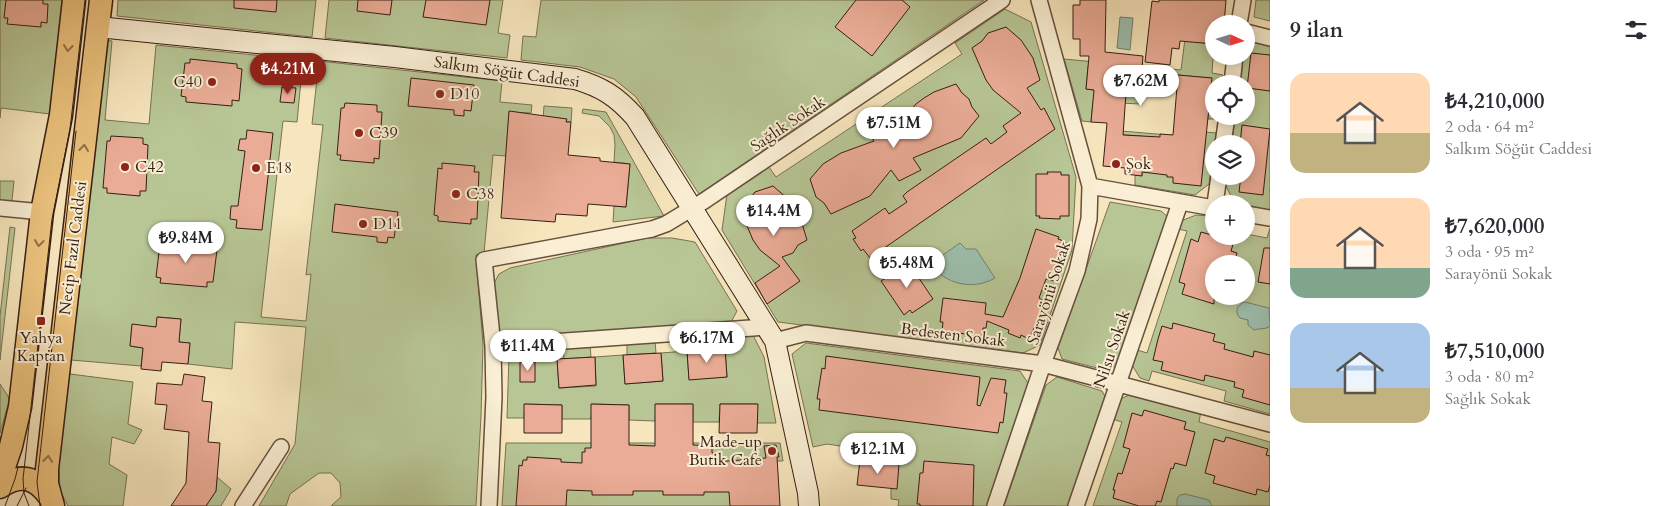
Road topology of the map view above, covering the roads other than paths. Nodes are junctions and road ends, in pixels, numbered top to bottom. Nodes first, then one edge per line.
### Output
1 (74, 0) edge
2 (101, 0) edge
3 (1002, 0) edge
4 (1039, 0) edge
5 (1242, 0) edge
6 (1240, 15) edge
7 (98, 27) junction
8 (1255, 34) edge
9 (1270, 38) edge
10 (1090, 186) junction
11 (1180, 203) junction
12 (1205, 207) edge
13 (0, 208) edge
14 (692, 209) junction
15 (42, 212) junction
16 (1255, 216) edge
17 (1270, 218) edge
18 (770, 334) junction
19 (493, 346) junction
20 (1043, 364) junction
21 (1119, 383) junction
22 (1270, 424) edge
23 (281, 447) dead end
24 (0, 479) edge
25 (0, 487) edge
26 (812, 502) edge
27 (52, 503) edge
28 (243, 506) edge
29 (488, 506) edge
30 (995, 506) edge
31 (1076, 506) edge

1 -> 15 main road, Necip Fazıl Caddesi
2 - 7 main road, Necip Fazıl Caddesi
3 - 14 street, Sağlık Sokak
4 - 10 street, Sarayönü Sokak
5 - 6 street
7 - 14 street, Salkım Söğüt Caddesi
27 -> 7 main road, Necip Fazıl Caddesi
8 - 9 street
10 - 11 street
10 - 20 street, Sarayönü Sokak
11 - 12 street
11 - 21 street, Nilsu Sokak
13 - 15 street
14 - 18 street, Salkım Söğüt Caddesi
14 - 19 street, Sağlık Sokak
15 -> 24 main road, Necip Fazıl Caddesi
16 - 17 street
18 - 19 street, Bedesten Sokak
18 - 20 street, Bedesten Sokak
18 - 26 street, Salkım Söğüt Caddesi
19 - 29 street
20 - 21 street, Bedesten Sokak
20 - 30 street, Sarayönü Sokak
21 - 22 street, Bedesten Sokak
21 - 31 street, Nilsu Sokak
23 - 28 street
25 - 27 main road

